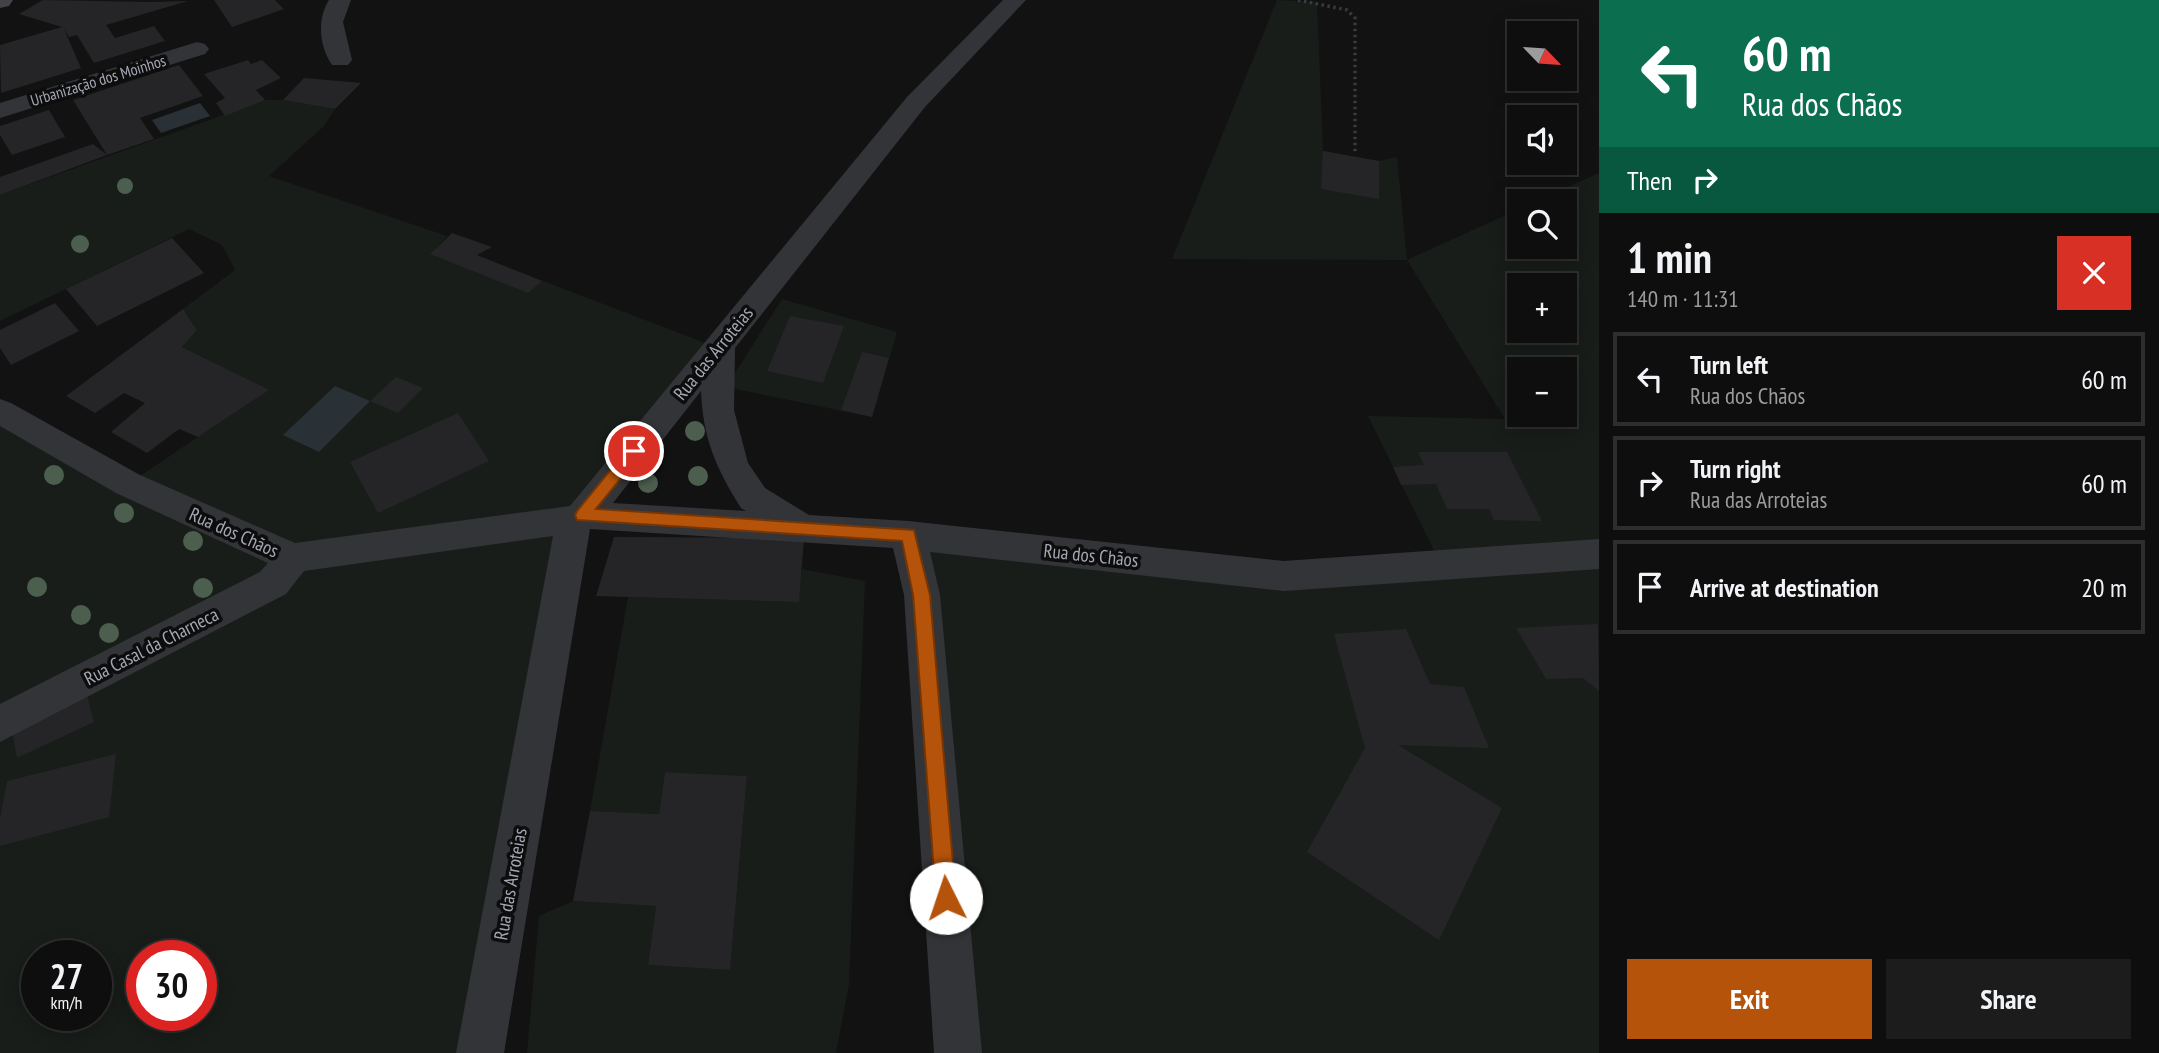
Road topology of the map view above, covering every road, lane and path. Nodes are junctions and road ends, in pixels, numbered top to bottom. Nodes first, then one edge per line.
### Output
1 (340, 0) edge
2 (1015, 0) edge
3 (1298, 0) edge
4 (197, 50) dead end
5 (340, 60) dead end
6 (0, 111) edge
7 (1355, 154) dead end
8 (720, 344) junction
9 (0, 411) edge
10 (579, 517) junction
11 (803, 528) junction
12 (908, 535) junction
13 (1599, 554) edge
14 (294, 558) junction
15 (0, 724) edge
16 (480, 1053) edge
17 (958, 1053) edge

1 - 5 street
2 - 8 street, Rua das Arroteias
3 - 7 path
4 - 6 street, Urbanização dos Moinhos
8 - 10 street, Rua das Arroteias
8 - 11 street
9 - 14 street, Rua dos Chãos
10 - 11 street, Rua dos Chãos
10 - 14 street, Rua dos Chãos
10 - 16 street, Rua das Arroteias
11 - 12 street, Rua dos Chãos
12 - 13 street, Rua dos Chãos
12 - 17 street
14 - 15 street, Rua Casal da Charneca

